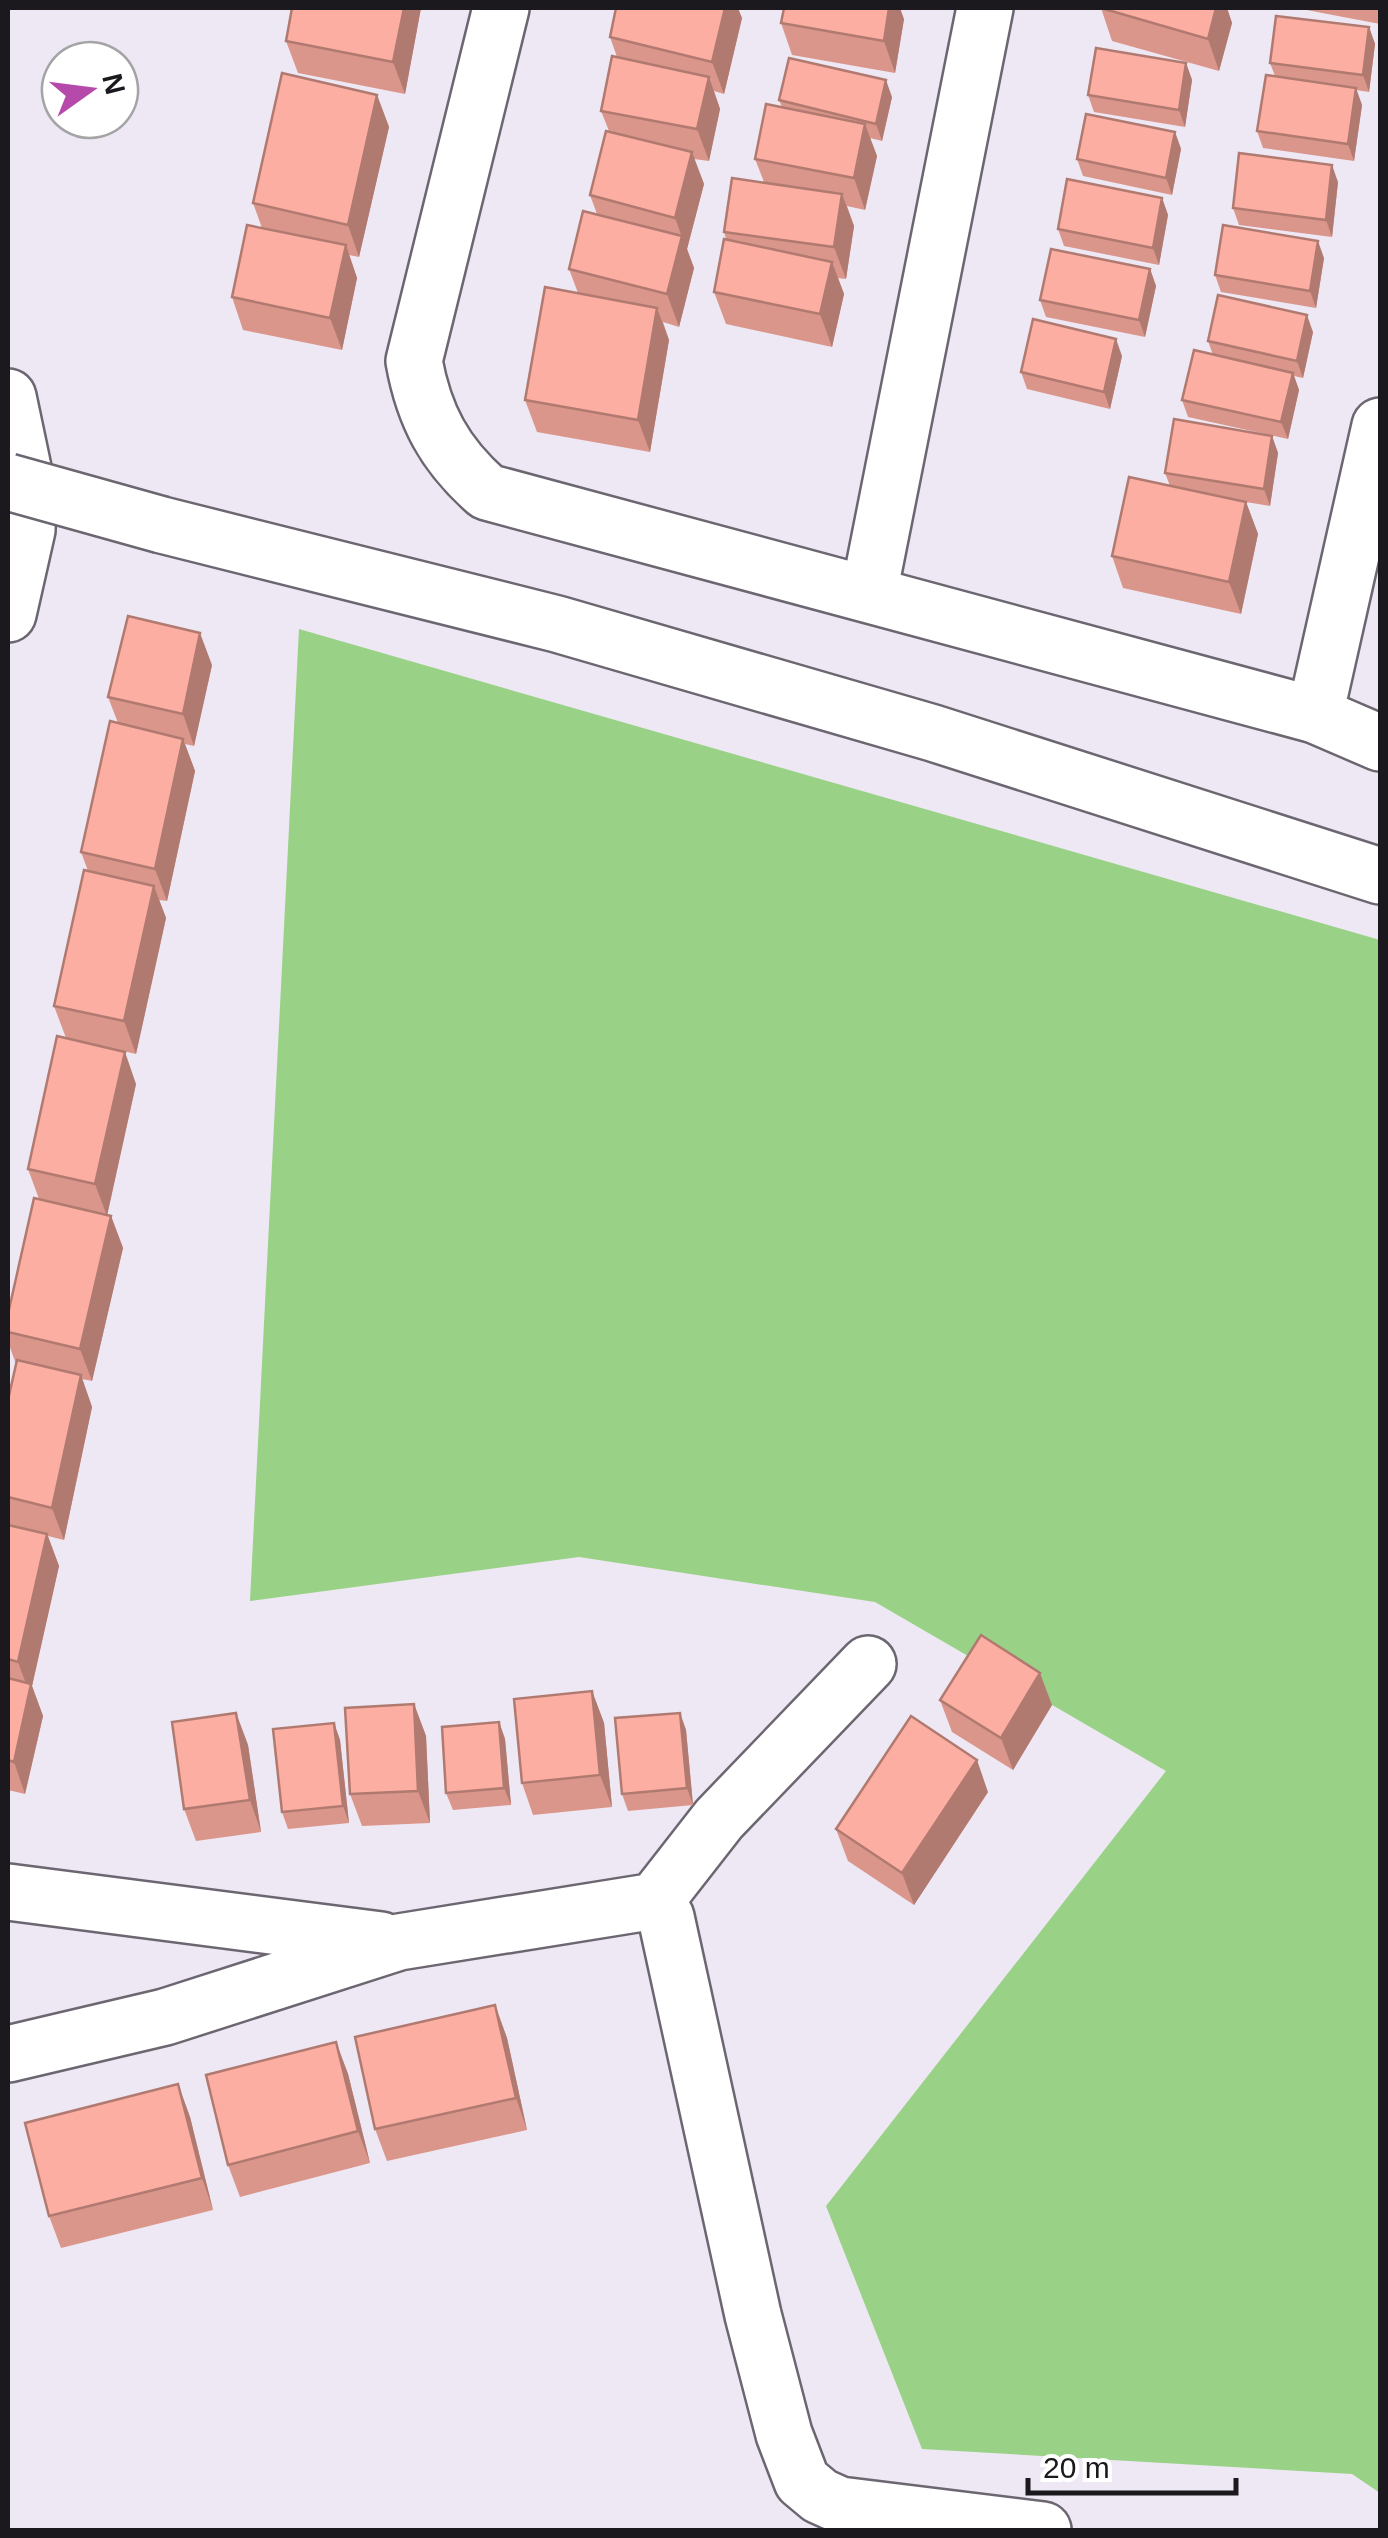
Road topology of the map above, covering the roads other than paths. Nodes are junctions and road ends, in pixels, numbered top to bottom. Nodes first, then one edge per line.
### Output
1 (500, 8) edge
2 (984, 8) edge
3 (8, 397) edge
4 (1380, 426) edge
5 (8, 482) edge
6 (868, 594) junction
7 (8, 614) edge
8 (1315, 714) junction
9 (1380, 742) edge
10 (1380, 876) edge
11 (868, 1664) dead end
12 (8, 1892) edge
13 (655, 1901) junction
14 (399, 1942) junction
15 (8, 2054) edge
16 (1043, 2530) edge

1 - 6 street
2 - 6 street
3 - 7 street
4 - 8 street
5 - 10 street, bridge
6 - 8 street
8 - 9 street
11 - 13 street
12 - 14 street
13 - 14 street
13 - 16 street
14 - 15 street

